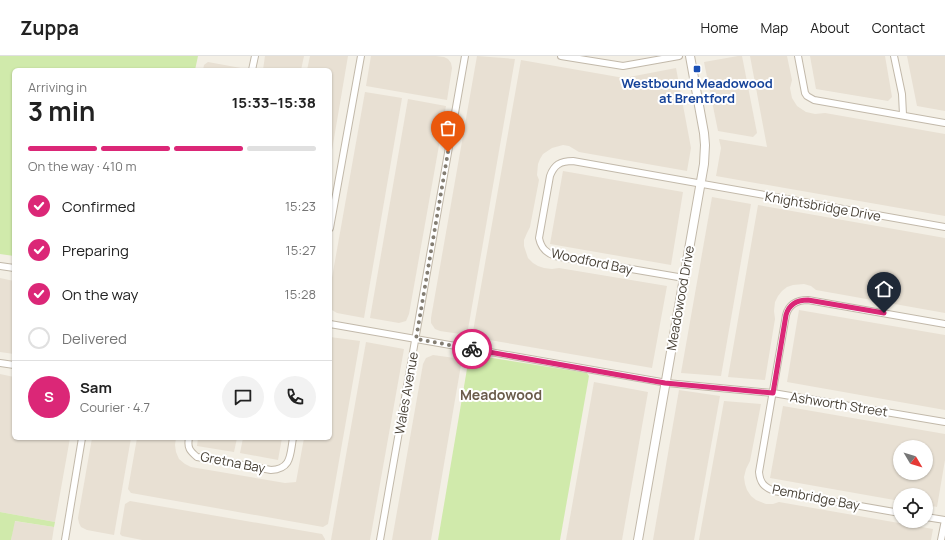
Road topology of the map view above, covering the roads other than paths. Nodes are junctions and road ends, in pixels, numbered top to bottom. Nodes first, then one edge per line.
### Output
1 (255, 56) edge
2 (361, 56) edge
3 (465, 56) edge
4 (561, 56) edge
5 (679, 56) edge
6 (690, 56) edge
7 (798, 56) edge
8 (894, 56) edge
9 (252, 68) edge
10 (903, 116) junction
11 (945, 123) edge
12 (701, 184) junction
13 (332, 217) edge
14 (945, 227) edge
15 (0, 266) edge
16 (12, 268) edge
17 (684, 278) junction
18 (332, 324) edge
19 (945, 324) edge
20 (416, 339) junction
21 (0, 363) edge
22 (12, 365) edge
23 (665, 383) junction
24 (773, 393) junction
25 (945, 422) edge
26 (82, 440) edge
27 (189, 440) edge
28 (293, 440) edge
29 (893, 511) edge
30 (933, 518) edge
31 (945, 520) edge
32 (67, 540) edge
33 (380, 540) edge
34 (638, 540) edge
35 (942, 540) edge

1 - 9 street
2 - 13 street
3 - 20 street, Wales Avenue
4 - 5 street
6 - 12 street, Meadowood Drive
7 - 10 street
8 - 10 street
10 - 11 street
12 - 14 street, Knightsbridge Drive
12 - 17 street, Meadowood Drive
12 - 17 street, Woodford Bay
15 - 16 street
17 - 23 street, Meadowood Drive
18 - 20 street, Ashworth Street
19 - 24 street, Pembridge Bay
20 - 23 street, Ashworth Street
20 - 33 street, Wales Avenue
21 - 22 street
23 - 24 street, Ashworth Street
23 - 34 street, Meadowood Drive
24 - 25 street, Ashworth Street
24 - 29 street, Pembridge Bay
26 - 32 street
27 - 28 street, Gretna Bay
30 - 31 street
31 - 35 street

